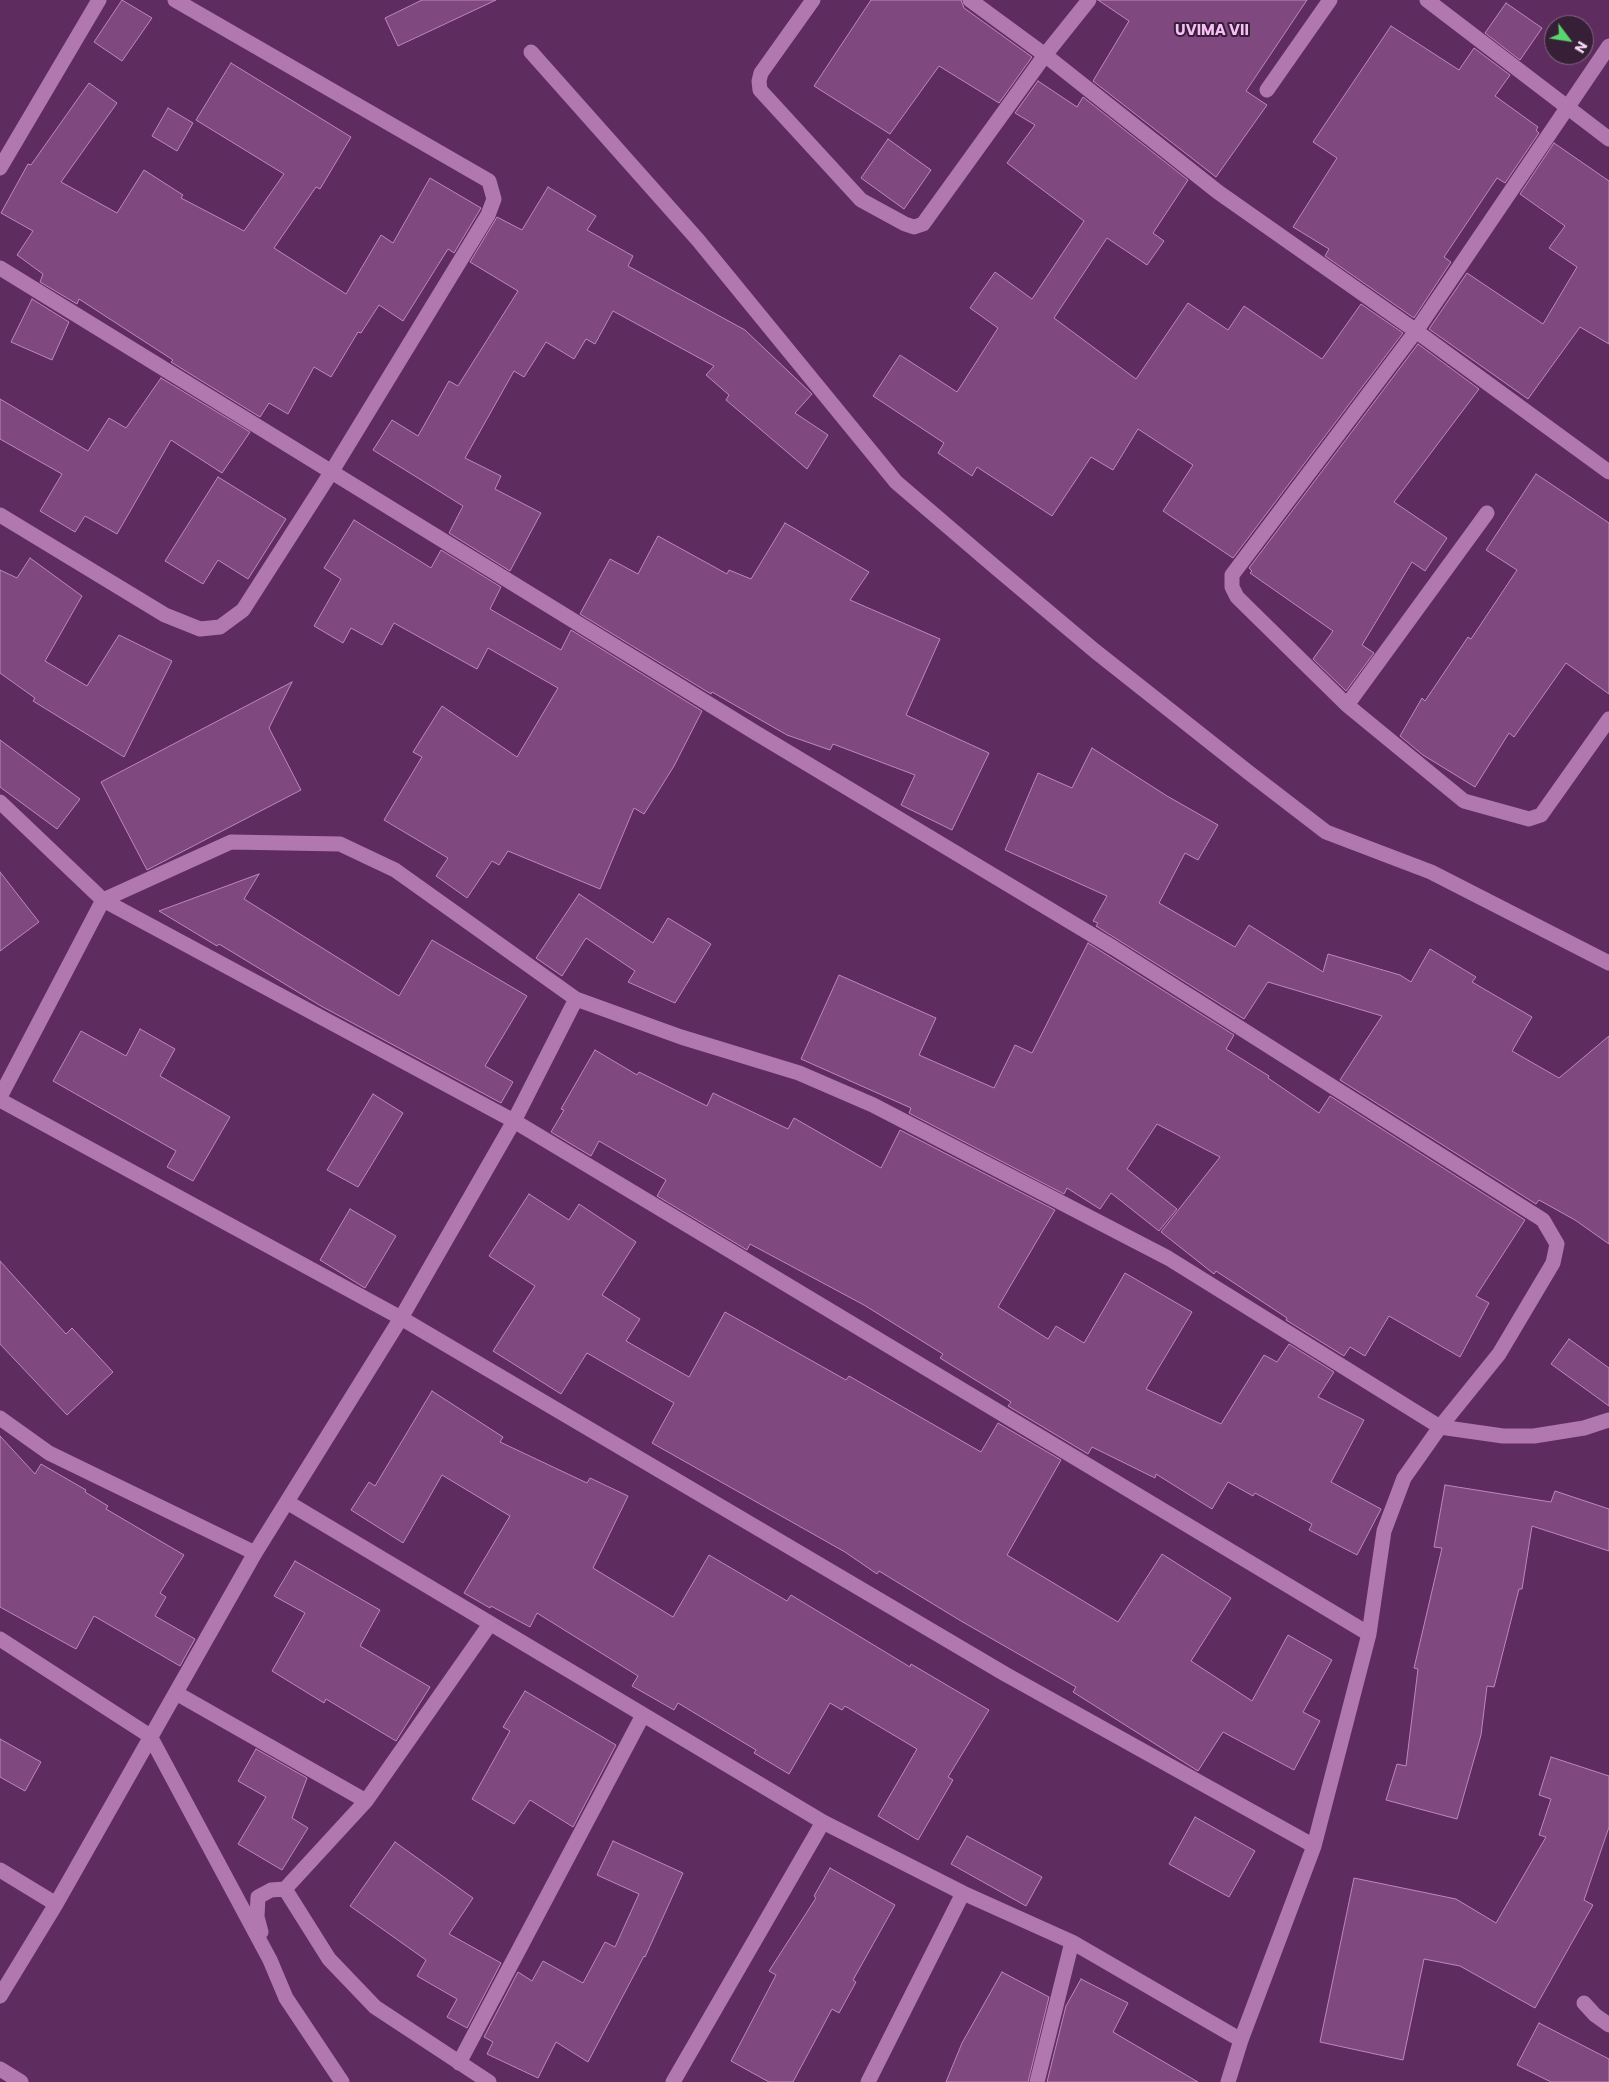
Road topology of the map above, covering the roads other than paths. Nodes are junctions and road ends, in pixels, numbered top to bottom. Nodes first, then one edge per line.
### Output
1 (99, 0) edge
2 (175, 0) edge
3 (813, 0) edge
4 (970, 0) edge
5 (1089, 0) edge
6 (1330, 0) edge
7 (1428, 0) edge
8 (1609, 46) edge
9 (531, 52) dead end
10 (1045, 55) junction
11 (1267, 90) dead end
12 (1568, 107) junction
13 (1609, 139) edge
14 (0, 168) edge
15 (0, 268) edge
16 (1416, 331) junction
17 (332, 471) junction
18 (1609, 472) edge
19 (1487, 513) dead end
20 (0, 515) edge
21 (1347, 704) junction
22 (1609, 719) edge
23 (0, 802) edge
24 (103, 900) junction
25 (1609, 963) edge
26 (576, 999) junction
27 (0, 1098) edge
28 (514, 1121) junction
29 (401, 1318) junction
30 (0, 1418) edge
31 (1609, 1420) edge
32 (1440, 1427) junction
33 (287, 1502) junction
34 (255, 1553) junction
35 (490, 1624) junction
36 (1370, 1634) junction
37 (0, 1639) edge
38 (176, 1694) junction
39 (643, 1715) junction
40 (150, 1736) junction
41 (366, 1801) junction
42 (824, 1822) junction
43 (1314, 1846) junction
44 (0, 1870) edge
45 (285, 1889) junction
46 (962, 1893) junction
47 (56, 1904) junction
48 (1072, 1942) junction
49 (270, 1960) junction
50 (0, 1996) edge
51 (1584, 2003) dead end
52 (1609, 2025) edge
53 (1241, 2040) junction
54 (459, 2063) junction
55 (0, 2069) edge
56 (21, 2082) edge
57 (342, 2082) edge
58 (490, 2082) edge
59 (673, 2082) edge
60 (868, 2082) edge
61 (1037, 2082) edge
62 (1228, 2082) edge

1 - 14 street
2 - 17 street
3 - 10 street
4 - 10 street
5 - 10 street
6 - 11 street
7 - 12 street
8 - 12 street
9 - 25 street
10 - 16 street
12 - 13 street
12 - 16 street
15 - 17 street
16 - 18 street
16 - 21 street
17 - 20 street
17 - 32 street
19 - 21 street
21 - 22 street
23 - 24 street
24 - 26 street
24 - 27 street
24 - 28 street
26 - 28 street
26 - 32 street
27 - 29 street
28 - 29 street
28 - 36 street
29 - 33 street
29 - 43 street
30 - 34 street
31 - 32 street
32 - 36 street
33 - 34 street
33 - 35 street
34 - 38 street
35 - 39 street
35 - 41 street
36 - 43 street
37 - 40 street
38 - 40 street
38 - 41 street
39 - 42 street
39 - 54 street
40 - 47 street
40 - 49 street
41 - 45 street
42 - 46 street
42 - 59 street
43 - 53 street
44 - 47 street
45 - 49 street
45 - 54 street
46 - 48 street
46 - 60 street
47 - 50 street
48 - 53 street
48 - 61 street
49 - 57 street
51 - 52 street
53 - 62 street
54 - 58 street
55 - 56 street

